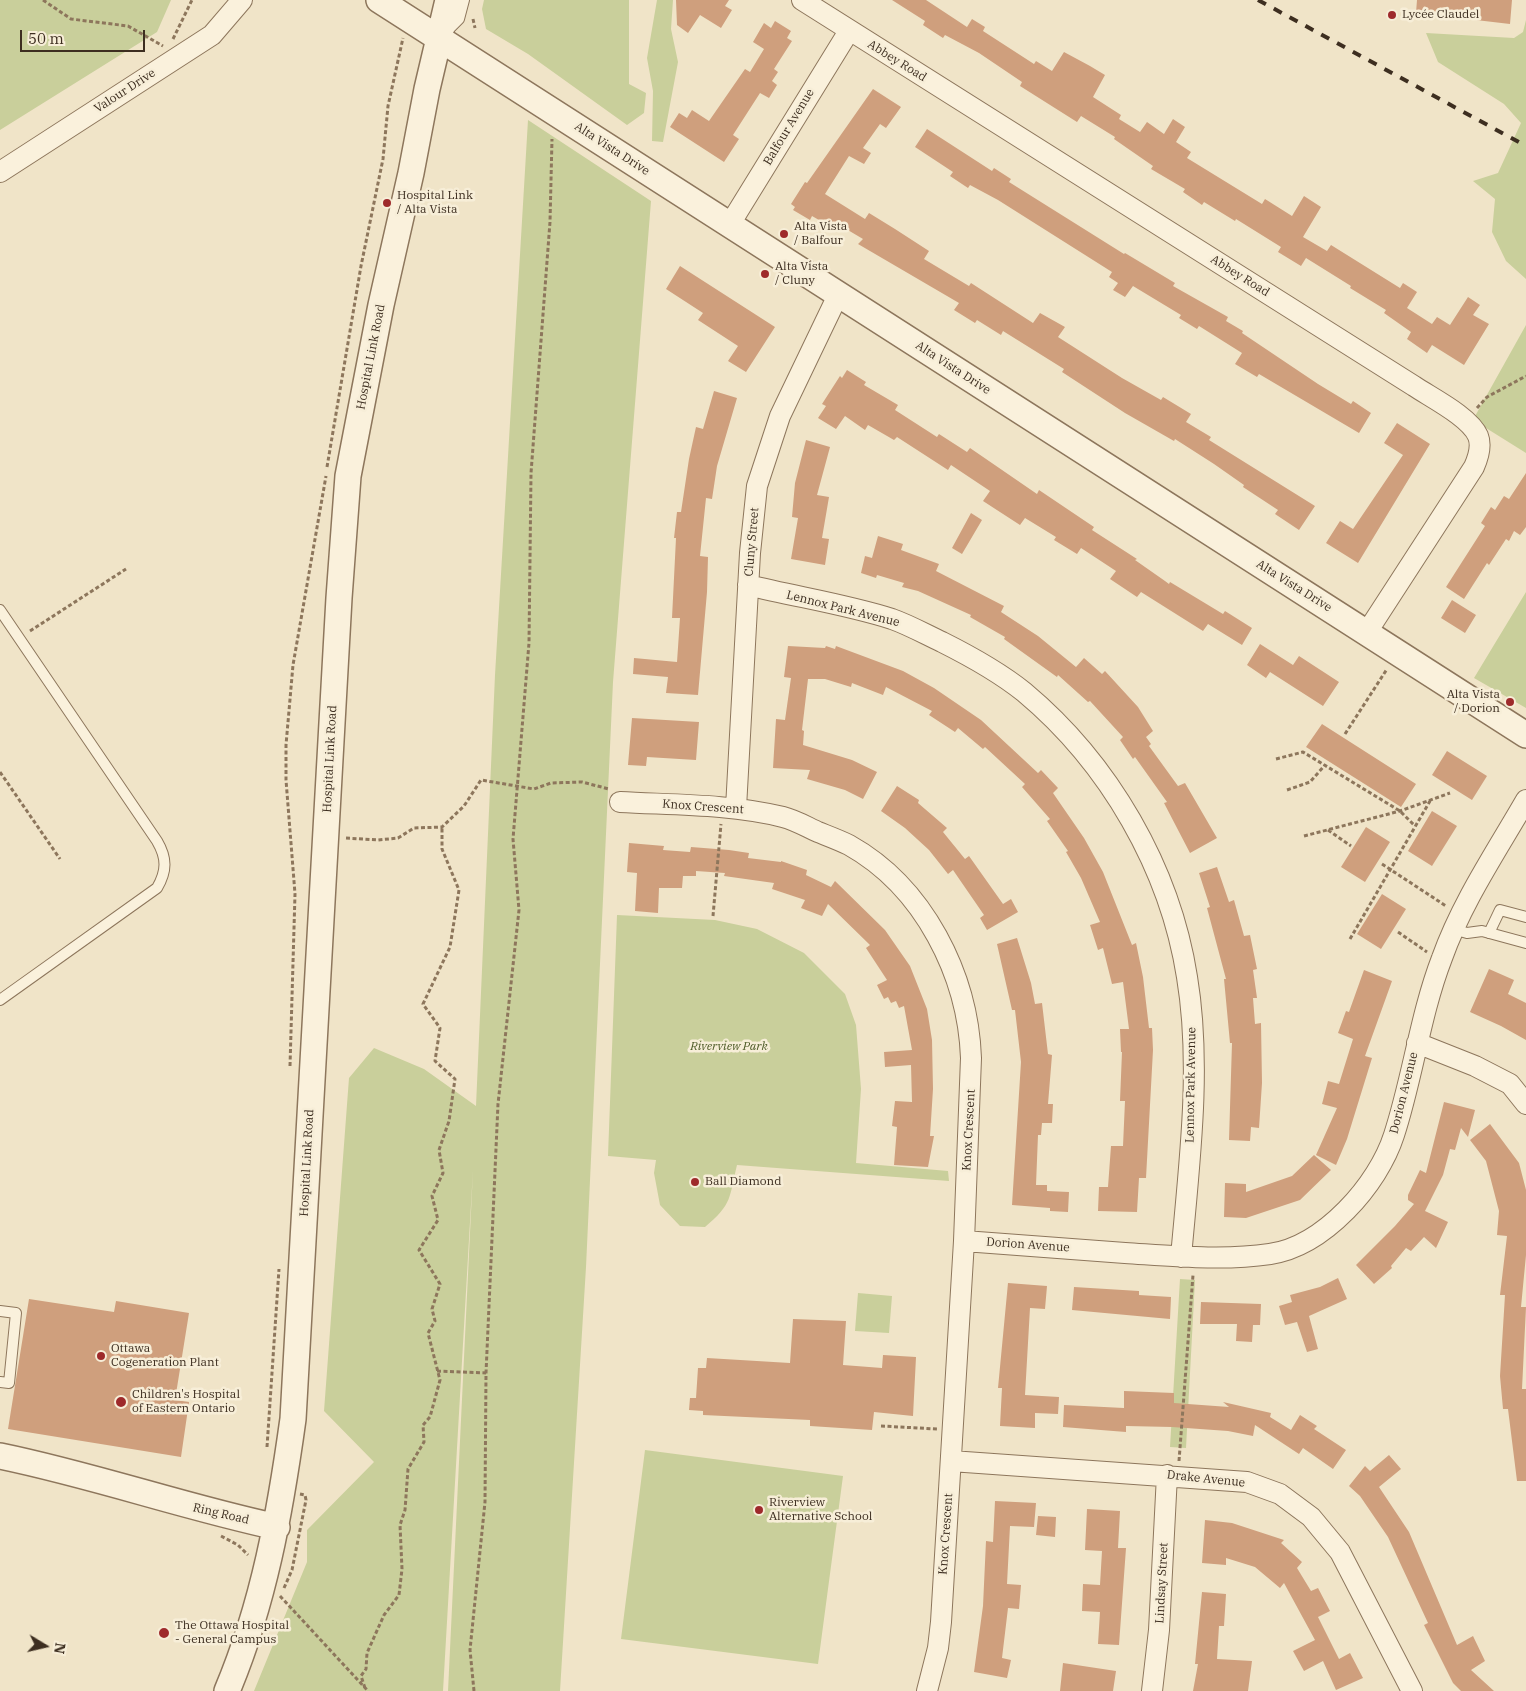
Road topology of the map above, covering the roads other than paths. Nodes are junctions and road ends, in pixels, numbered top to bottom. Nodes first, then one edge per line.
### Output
1 (242, 0) edge
2 (379, 0) edge
3 (448, 0) edge
4 (464, 0) edge
5 (802, 0) edge
6 (849, 31) junction
7 (440, 38) junction
8 (0, 172) edge
9 (730, 224) junction
10 (838, 293) junction
11 (748, 585) junction
12 (0, 610) edge
13 (1367, 632) junction
14 (1526, 735) edge
15 (1526, 800) edge
16 (620, 802) road end
17 (729, 814) junction
18 (1526, 917) edge
19 (1453, 929) junction
20 (1489, 933) junction
21 (1526, 943) edge
22 (0, 1000) edge
23 (1417, 1044) junction
24 (1526, 1104) edge
25 (964, 1240) junction
26 (1188, 1257) junction
27 (0, 1311) edge
28 (0, 1382) edge
29 (0, 1456) edge
30 (951, 1461) junction
31 (1172, 1476) junction
32 (277, 1527) junction
33 (227, 1691) edge
34 (926, 1691) edge
35 (1152, 1691) edge
36 (1412, 1691) edge

1 - 8 street, Valour Drive
2 - 7 street, Alta Vista Drive
3 - 7 street, Hospital Link Road
4 - 7 lane
5 - 6 street, Abbey Road
6 - 9 street, Balfour Avenue
6 - 13 street, Abbey Road
7 - 9 street, Alta Vista Drive
7 - 32 street, Hospital Link Road
9 - 10 street, Alta Vista Drive
10 - 11 street, Cluny Street
10 - 13 street, Alta Vista Drive
11 - 17 street, Cluny Street
11 - 26 street, Lennox Park Avenue
12 - 22 lane
13 - 14 street, Alta Vista Drive
15 - 19 street, Dorion Avenue
16 - 17 street, Knox Crescent
17 - 25 street, Knox Crescent
18 - 20 lane
19 - 20 lane
19 - 23 street, Dorion Avenue
20 - 21 lane
23 - 24 street
23 - 26 street, Dorion Avenue
25 - 26 street, Dorion Avenue
25 - 30 street, Knox Crescent
27 - 28 lane
29 - 32 street, Ring Road
30 - 31 street, Drake Avenue
30 - 34 street, Knox Crescent
31 - 35 street, Lindsay Street
31 - 36 street, Drake Avenue
32 - 33 street

